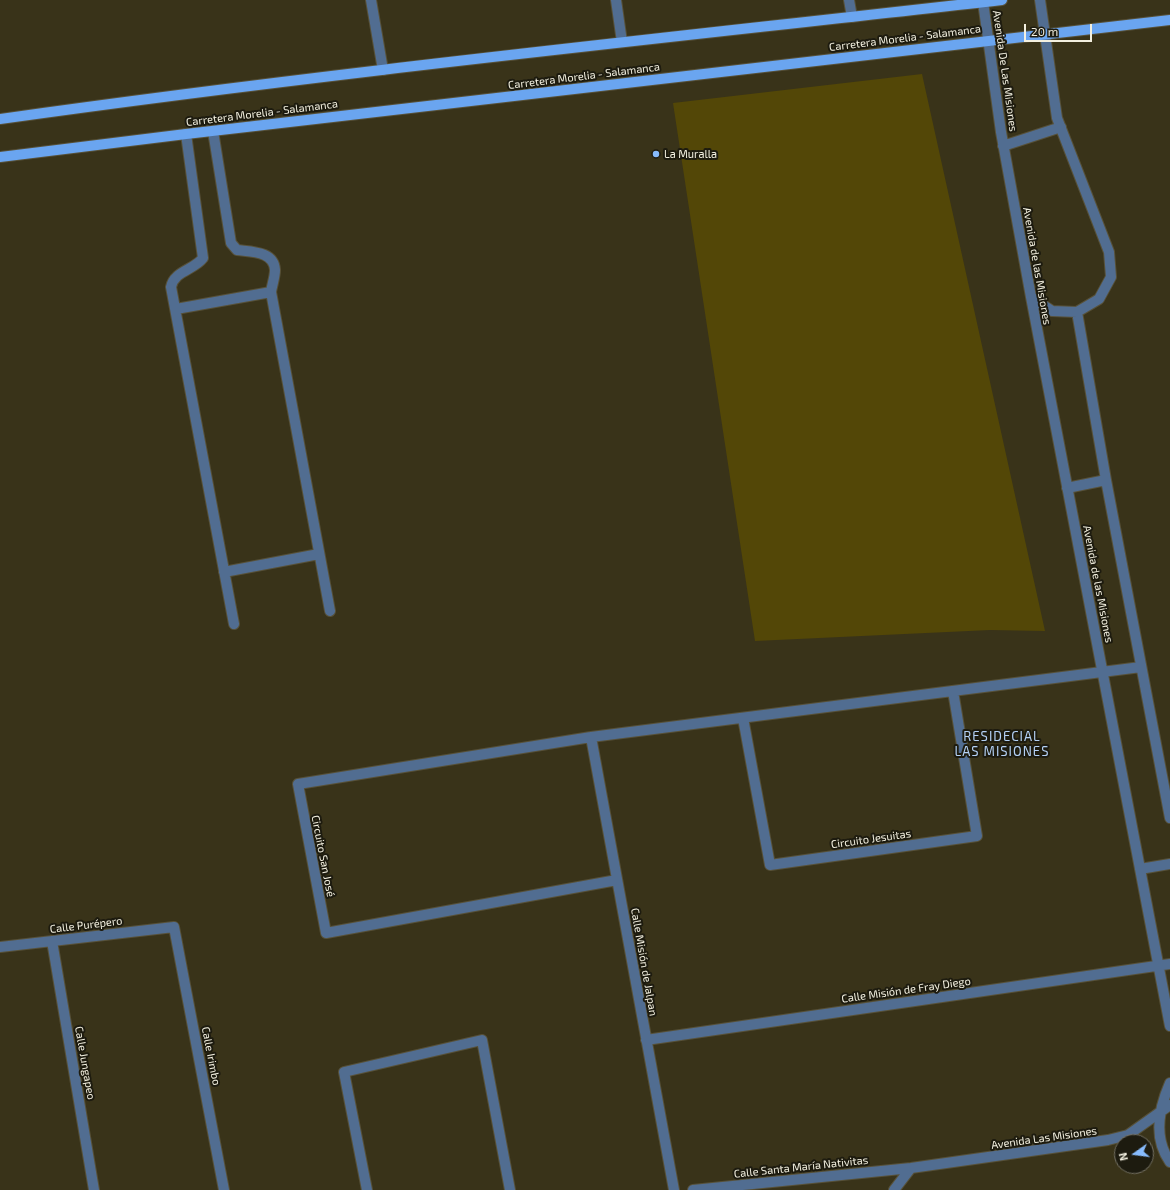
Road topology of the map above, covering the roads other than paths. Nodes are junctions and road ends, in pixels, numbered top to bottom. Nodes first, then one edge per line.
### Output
1 (371, 0) edge
2 (616, 0) edge
3 (849, 0) edge
4 (1002, 0) edge
5 (1040, 0) edge
6 (983, 2) junction
7 (852, 17) junction
8 (1170, 20) edge
9 (1046, 34) junction
10 (988, 41) junction
11 (622, 42) junction
12 (382, 70) junction
13 (0, 119) edge
14 (1060, 127) junction
15 (214, 131) junction
16 (186, 134) junction
17 (1003, 146) junction
18 (0, 157) edge
19 (271, 292) junction
20 (1031, 297) junction
21 (176, 309) junction
22 (1077, 312) junction
23 (1106, 480) junction
24 (1067, 488) junction
25 (319, 554) junction
26 (224, 572) junction
27 (330, 611) dead end
28 (234, 624) dead end
29 (1142, 667) junction
30 (1102, 672) junction
31 (953, 691) junction
32 (743, 718) junction
33 (591, 738) junction
34 (1170, 818) edge
35 (1170, 864) edge
36 (1140, 869) junction
37 (617, 880) junction
38 (174, 927) joint
39 (52, 941) junction
40 (0, 947) edge
41 (1170, 964) edge
42 (1158, 966) junction
43 (1170, 1026) edge
44 (646, 1040) junction
45 (1170, 1083) edge
46 (1170, 1105) edge
47 (1159, 1114) junction
48 (1170, 1162) edge
49 (911, 1168) junction
50 (94, 1190) edge
51 (224, 1190) edge
52 (367, 1190) edge
53 (510, 1190) edge
54 (674, 1190) edge
55 (693, 1190) edge
56 (894, 1190) edge

1 - 12 street
2 - 11 street
3 - 7 street
4 - 6 main road
5 - 9 street
6 - 7 main road
6 - 10 street, Avenida De Las Misiones
7 - 11 main road
8 - 9 main road, Carretera Morelia - Salamanca
9 - 10 main road, Carretera Morelia - Salamanca
9 - 14 street
10 - 15 main road, Carretera Morelia - Salamanca
10 - 17 street, Avenida De Las Misiones
11 - 12 main road
12 - 13 main road
14 - 17 street, Avenida De Las Misiones
14 - 22 street
15 - 16 main road, Carretera Morelia - Salamanca
15 - 19 street
16 - 18 main road, Carretera Morelia - Salamanca
16 - 21 street
17 - 20 street, Avenida de las Misiones
19 - 21 street
19 - 25 street
20 - 22 street
20 - 24 street, Avenida de las Misiones
21 - 26 street
22 - 23 street
23 - 24 street
23 - 29 street
24 - 30 street, Avenida de las Misiones
25 - 26 street
25 - 27 street
26 - 28 street
29 - 30 street
29 - 34 street
30 - 31 street
30 - 36 street, Avenida de las Misiones
31 - 32 street
31 - 32 street, Circuito Jesuitas
32 - 33 street
33 - 37 street, Calle Misión de Jalpan
33 - 37 street, Circuito San José
35 - 36 street
36 - 42 street, Avenida de las Misiones
37 - 44 street, Calle Misión de Jalpan
38 - 39 street, Calle Purépero
38 - 51 street, Calle Irimbo
39 - 40 street, Calle Purépero
39 - 50 street, Calle Jungapeo
41 - 42 street, Calle Misión de Fray Diego
42 - 43 street, Avenida de las Misiones
42 - 44 street, Calle Misión de Fray Diego
44 - 54 street, Calle Misión de Jalpan
45 - 47 street
46 - 47 street, Avenida Las Misiones
47 - 48 street
47 - 49 street, Avenida Las Misiones
49 - 55 street, Calle Santa María Nativitas
49 - 56 street
52 - 53 street

